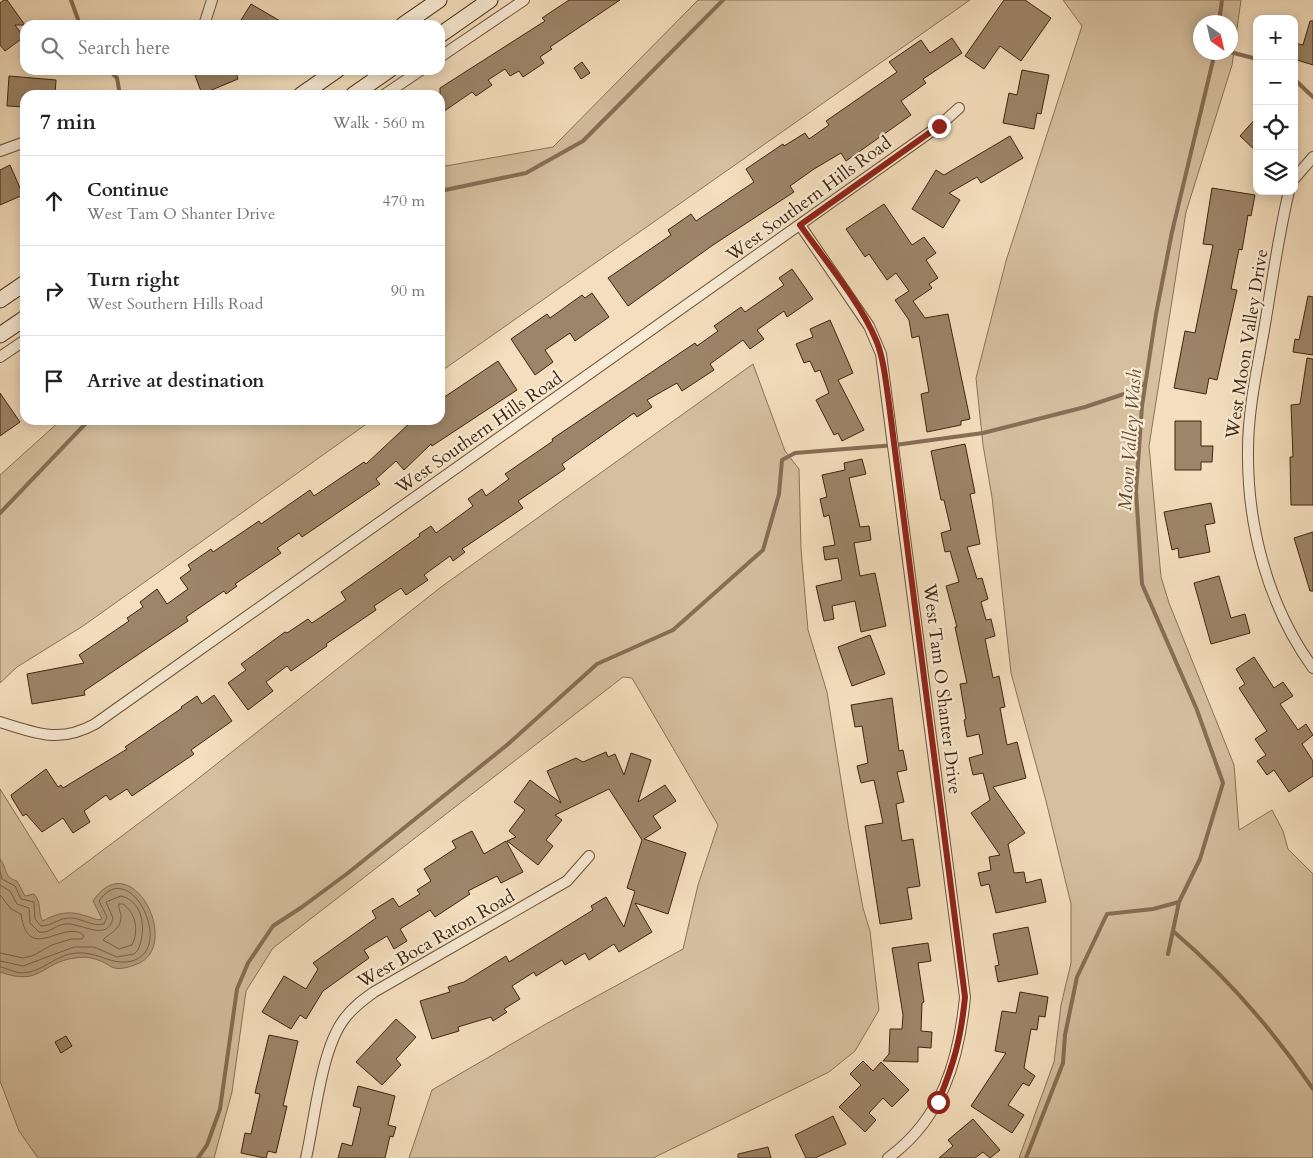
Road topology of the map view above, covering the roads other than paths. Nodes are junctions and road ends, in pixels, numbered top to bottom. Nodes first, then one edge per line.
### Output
1 (212, 0) edge
2 (439, 0) edge
3 (490, 0) edge
4 (524, 0) edge
5 (206, 20) edge
6 (410, 20) edge
7 (445, 32) edge
8 (445, 54) edge
9 (330, 75) edge
10 (382, 75) edge
11 (414, 75) edge
12 (308, 90) edge
13 (359, 90) edge
14 (391, 90) edge
15 (959, 108) dead end
16 (20, 144) edge
17 (0, 151) edge
18 (1313, 157) edge
19 (1298, 174) edge
20 (1288, 195) edge
21 (800, 225) junction
22 (20, 286) edge
23 (0, 300) edge
24 (20, 321) edge
25 (0, 335) edge
26 (20, 343) edge
27 (0, 357) edge
28 (1313, 668) edge
29 (0, 722) edge
30 (589, 856) dead end
31 (306, 1158) edge
32 (888, 1158) edge

1 - 5 street
2 - 6 main road
3 - 7 main road
4 - 8 street
9 - 12 main road
10 - 13 main road
11 - 14 street
15 - 21 street, West Southern Hills Road
16 - 17 street
18 - 19 street
20 - 28 street, West Moon Valley Drive
21 - 29 street, West Southern Hills Road
21 - 32 street, West Tam O Shanter Drive
22 - 23 main road
24 - 25 main road
26 - 27 street
30 - 31 street, West Boca Raton Road

